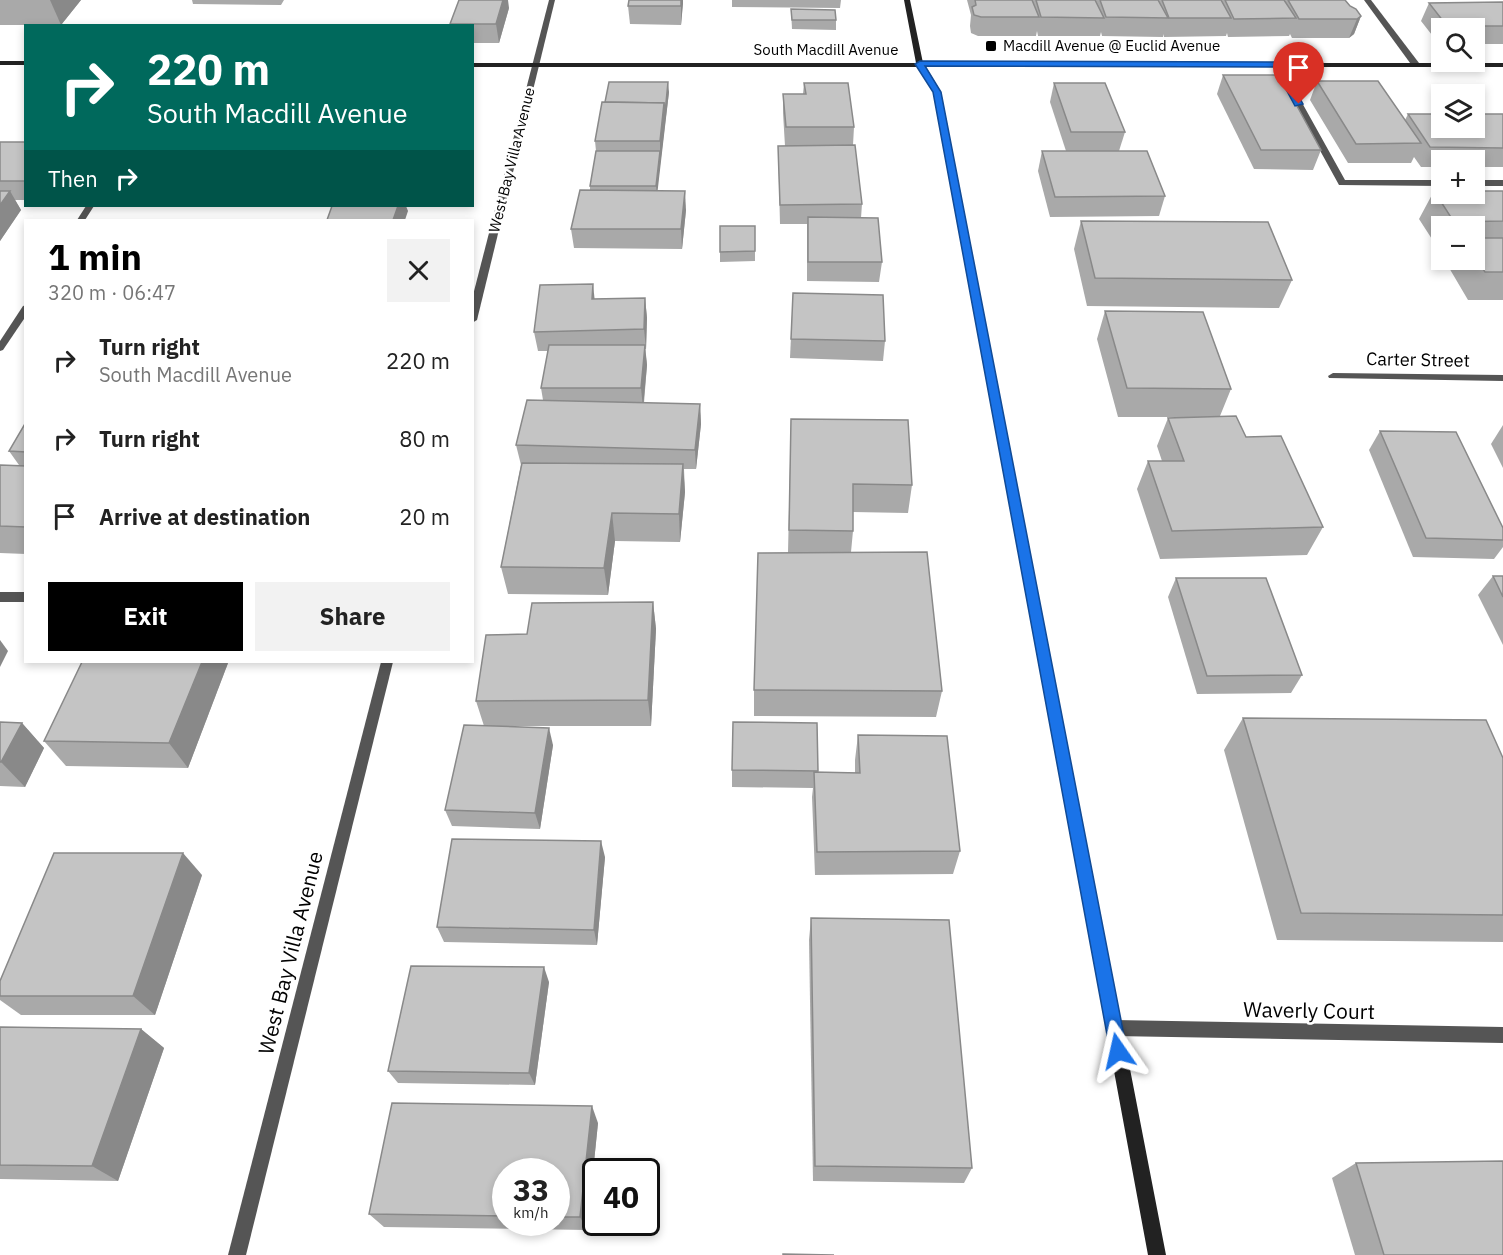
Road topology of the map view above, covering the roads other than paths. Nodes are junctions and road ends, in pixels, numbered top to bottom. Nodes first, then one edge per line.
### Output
1 (552, 0) edge
2 (907, 0) edge
3 (1367, 0) edge
4 (0, 63) edge
5 (24, 63) edge
6 (474, 64) edge
7 (920, 64) junction
8 (536, 65) junction
9 (1277, 65) junction
10 (1416, 65) junction
11 (1503, 65) edge
12 (1431, 183) edge
13 (1485, 183) edge
14 (1503, 183) edge
15 (24, 311) edge
16 (474, 312) edge
17 (0, 348) edge
18 (1333, 376) dead end
19 (1503, 378) edge
20 (0, 597) edge
21 (24, 597) edge
22 (387, 663) edge
23 (1114, 1028) junction
24 (1503, 1035) edge
25 (237, 1255) edge
26 (1157, 1255) edge

1 - 8 street, West Bay Villa Avenue
2 - 7 street
3 - 10 street
4 - 5 street
6 - 8 street, South Macdill Avenue
7 - 8 street, South Macdill Avenue
7 - 9 street, South Macdill Avenue
7 - 23 street
8 - 16 street, West Bay Villa Avenue
9 - 10 street, South Macdill Avenue
9 - 12 street
10 - 11 street, South Macdill Avenue
13 - 14 street
15 - 17 street
18 - 19 street, Carter Street
20 - 21 street
22 - 25 street, West Bay Villa Avenue
23 - 24 street, Waverly Court
23 - 26 street

